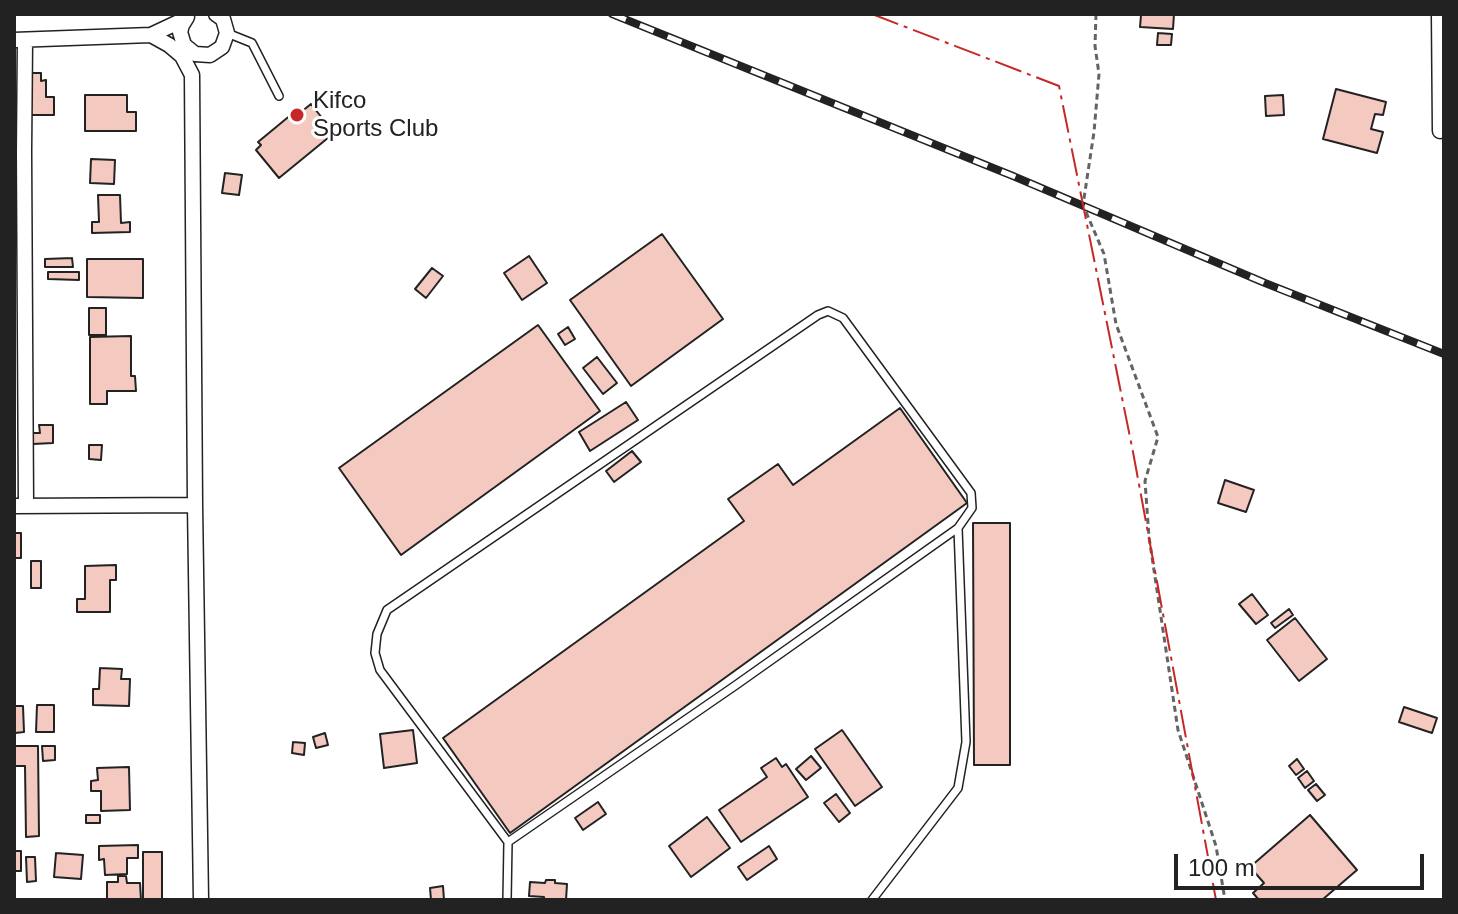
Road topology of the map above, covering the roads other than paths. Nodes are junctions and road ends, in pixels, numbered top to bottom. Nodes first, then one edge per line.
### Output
1 (216, 14) edge
2 (1439, 14) edge
3 (188, 16) edge
4 (227, 33) junction
5 (151, 35) junction
6 (20, 40) edge
7 (169, 45) junction
8 (202, 55) junction
9 (192, 75) junction
10 (279, 96) dead end
11 (1440, 131) dead end
12 (195, 505) junction
13 (20, 506) edge
14 (958, 528) junction
15 (508, 842) junction
16 (201, 900) edge
17 (507, 900) edge
18 (872, 900) edge

1 - 4 street
2 - 11 street
3 - 5 street
3 - 8 street
4 - 8 street
4 - 10 lane
5 - 6 street
5 - 7 street
6 - 13 street
7 - 8 street
7 - 9 street
8 - 9 street
9 - 12 street
12 - 13 street
12 - 16 street
14 - 15 lane
14 - 15 lane
14 - 18 lane
15 - 17 lane

